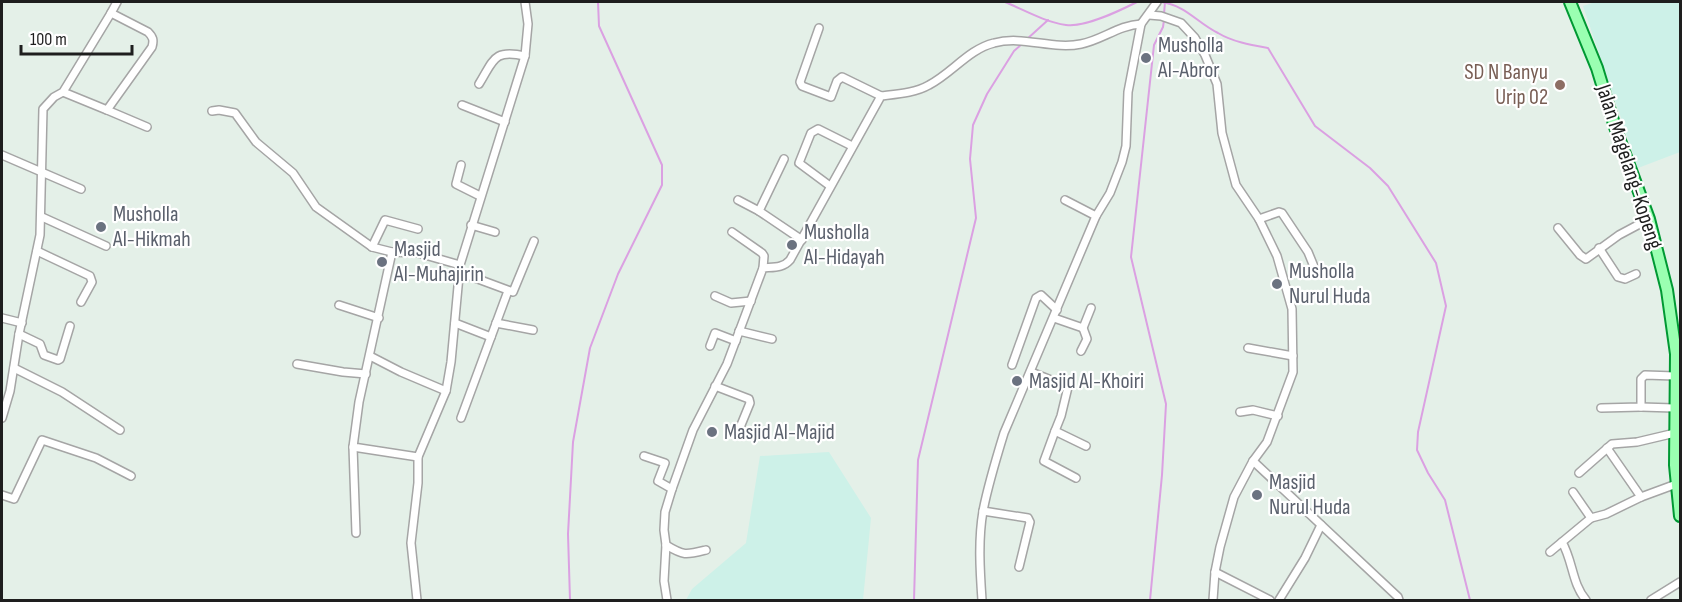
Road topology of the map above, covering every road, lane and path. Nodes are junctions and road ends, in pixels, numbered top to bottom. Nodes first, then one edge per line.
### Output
1 (117, 2) edge
2 (525, 2) edge
3 (1570, 2) edge
4 (1155, 4) edge
5 (111, 13) junction
6 (1149, 15) junction
7 (1141, 24) junction
8 (819, 28) dead end
9 (525, 56) junction
10 (480, 84) dead end
11 (63, 92) junction
12 (881, 96) junction
13 (462, 105) dead end
14 (107, 110) junction
15 (212, 111) dead end
16 (505, 122) junction
17 (147, 127) dead end
18 (852, 146) junction
19 (2, 155) edge
20 (783, 159) dead end
21 (461, 165) dead end
22 (42, 173) junction
23 (830, 186) junction
24 (81, 189) dead end
25 (480, 196) junction
26 (738, 200) dead end
27 (1065, 200) dead end
28 (759, 211) junction
29 (1096, 216) junction
30 (42, 217) junction
31 (1259, 219) junction
32 (1649, 219) junction
33 (471, 225) junction
34 (1558, 228) dead end
35 (418, 229) dead end
36 (495, 232) dead end
37 (732, 232) dead end
38 (802, 240) junction
39 (534, 242) dead end
40 (106, 246) dead end
41 (372, 246) junction
42 (1599, 248) junction
43 (37, 251) junction
44 (392, 252) junction
45 (764, 268) junction
46 (459, 269) junction
47 (1317, 274) dead end
48 (1636, 274) dead end
49 (508, 291) junction
50 (715, 296) dead end
51 (751, 301) junction
52 (81, 302) dead end
53 (339, 305) dead end
54 (1091, 308) dead end
55 (1056, 314) junction
56 (2, 318) edge
57 (379, 318) junction
58 (22, 323) junction
59 (455, 323) junction
60 (496, 323) junction
61 (70, 326) dead end
62 (1083, 328) junction
63 (533, 330) dead end
64 (740, 331) junction
65 (19, 334) junction
66 (491, 337) junction
67 (772, 339) dead end
68 (736, 341) junction
69 (710, 346) dead end
70 (1248, 348) dead end
71 (1081, 351) dead end
72 (370, 356) junction
73 (1293, 356) junction
74 (297, 364) dead end
75 (1012, 365) dead end
76 (14, 368) junction
77 (1031, 372) junction
78 (366, 374) junction
79 (1678, 379) edge
80 (716, 387) junction
81 (446, 391) junction
82 (1641, 407) junction
83 (1601, 408) dead end
84 (1674, 408) junction
85 (1240, 412) dead end
86 (1278, 416) junction
87 (2, 418) edge
88 (461, 418) dead end
89 (741, 425) dead end
90 (120, 430) dead end
91 (1055, 431) junction
92 (1674, 433) junction
93 (1086, 446) dead end
94 (353, 447) junction
95 (1607, 448) junction
96 (644, 456) dead end
97 (418, 457) junction
98 (1253, 462) junction
99 (1579, 473) dead end
100 (130, 476) dead end
101 (1076, 478) dead end
102 (1679, 483) edge
103 (672, 489) junction
104 (1574, 492) dead end
105 (2, 495) edge
106 (1641, 497) junction
107 (983, 512) junction
108 (1680, 516) edge
109 (1591, 518) junction
110 (1321, 525) junction
111 (356, 533) dead end
112 (1562, 542) junction
113 (666, 545) junction
114 (706, 550) dead end
115 (1550, 552) dead end
116 (1019, 567) dead end
117 (1215, 572) junction
118 (1680, 582) edge
119 (417, 600) edge
120 (667, 600) edge
121 (982, 600) edge
122 (1213, 600) edge
123 (1269, 600) edge
124 (1279, 600) edge
125 (1399, 600) edge
126 (1586, 600) edge
127 (1651, 600) edge

1 - 5 street
2 - 9 street
3 - 32 main road, Jalan Magelang-Kopeng
4 - 6 street
5 - 11 street
5 - 14 street
6 - 7 street
6 - 31 street
7 - 12 street
7 - 29 street
8 - 12 street
9 - 10 street
9 - 16 street
11 - 14 street
11 - 22 street
12 - 18 street
13 - 16 street
14 - 17 street
15 - 41 street
16 - 25 street
18 - 23 street
18 - 23 street
19 - 22 street
20 - 28 street
21 - 25 street
22 - 24 street
22 - 30 street
23 - 38 street
25 - 33 street
26 - 28 street
27 - 29 street
28 - 38 street
29 - 55 street
30 - 40 street
30 - 43 street
31 - 47 street
31 - 73 street
32 - 42 street
32 - 79 main road, Jalan Magelang-Kopeng
33 - 36 street
33 - 46 street
34 - 42 street
35 - 41 street
37 - 45 street
38 - 45 street
39 - 49 street
41 - 44 street
42 - 48 street
43 - 52 street
43 - 58 street
44 - 46 street
44 - 57 street
45 - 51 street
46 - 49 street
46 - 59 street
49 - 60 street
50 - 51 street
51 - 64 street
53 - 57 street
54 - 62 street
55 - 62 street
55 - 75 street
55 - 77 street
56 - 58 street
57 - 72 street
58 - 65 street
59 - 66 street
59 - 81 street
60 - 63 street
60 - 66 street
61 - 65 street
62 - 71 street
64 - 67 street
64 - 68 street
65 - 76 street
66 - 88 street
68 - 69 street
68 - 80 street
70 - 73 street
72 - 78 street
72 - 81 street
73 - 86 street
74 - 78 street
76 - 87 street
76 - 90 street
77 - 91 street
77 - 107 street
78 - 94 street
79 - 82 street
79 - 84 main road, Jalan Magelang-Kopeng
80 - 89 street
80 - 103 street
81 - 97 street
82 - 83 street
82 - 84 street
84 - 92 main road, Jalan Magelang-Kopeng
85 - 86 street
86 - 98 street
91 - 93 street
91 - 101 street
92 - 95 street
92 - 102 main road, Jalan Magelang-Kopeng
94 - 97 street
94 - 111 street
95 - 99 street
95 - 106 street
96 - 103 street
97 - 119 street
98 - 110 street
98 - 117 street
100 - 105 street
102 - 106 street
102 - 108 main road, Jalan Magelang-Kopeng
103 - 113 street
104 - 109 street
106 - 109 street
107 - 116 street
107 - 121 street
109 - 112 street
110 - 124 street
110 - 125 street
112 - 115 street
112 - 126 street
113 - 114 street
113 - 120 street
117 - 122 street
117 - 123 street
118 - 127 street

